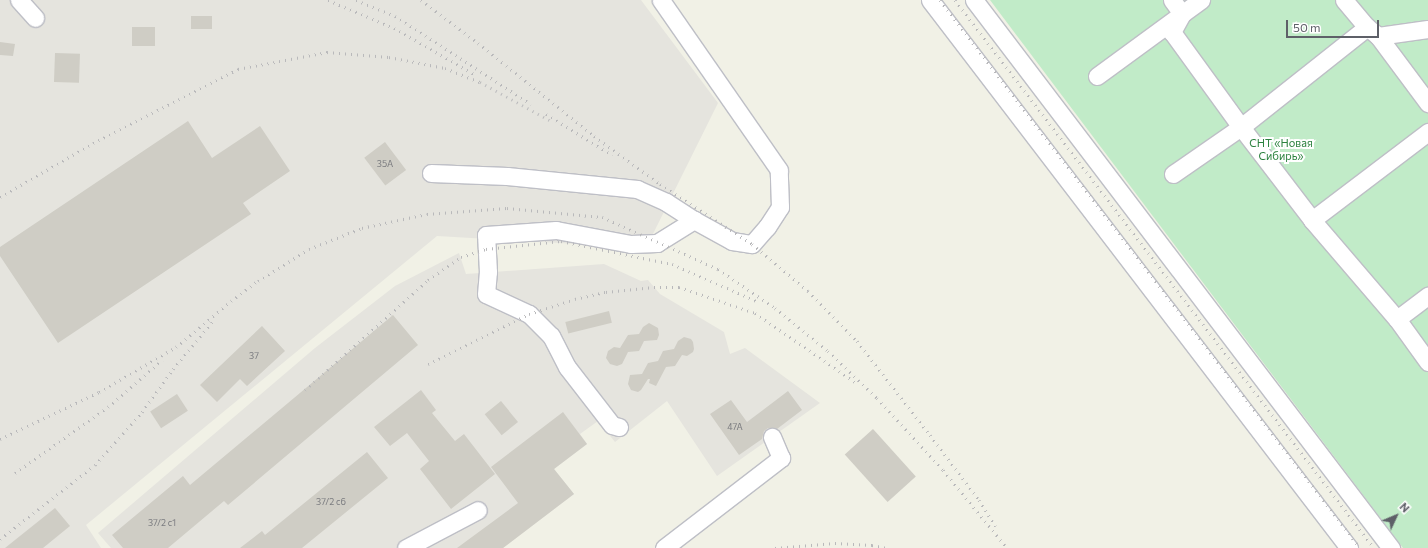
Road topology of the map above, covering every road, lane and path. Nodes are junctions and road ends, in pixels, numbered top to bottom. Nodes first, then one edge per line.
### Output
1 (19, 0) edge
2 (661, 0) edge
3 (930, 0) edge
4 (1172, 0) edge
5 (1201, 0) edge
6 (1344, 0) edge
7 (982, 3) edge
8 (1182, 14) junction
9 (35, 18) dead end
10 (1428, 29) edge
11 (1373, 32) junction
12 (1097, 76) dead end
13 (1428, 103) edge
14 (1240, 127) junction
15 (1428, 132) edge
16 (431, 173) dead end
17 (1173, 174) dead end
18 (694, 220) junction
19 (1312, 220) junction
20 (1428, 296) edge
21 (1397, 319) junction
22 (1428, 362) edge
23 (619, 427) dead end
24 (772, 437) dead end
25 (478, 510) dead end
26 (406, 548) edge
27 (664, 548) edge
28 (1349, 548) edge
29 (1391, 548) edge

1 - 9 street
2 - 18 street
3 - 28 street
4 - 8 street
5 - 8 street
6 - 11 street
7 - 29 street
8 - 12 street
8 - 14 street
10 - 11 street
11 - 13 street
11 - 14 street
14 - 17 street
14 - 19 street
15 - 19 street
16 - 18 street
18 - 23 street
19 - 21 street
20 - 21 street
21 - 22 street
24 - 27 street
25 - 26 street

